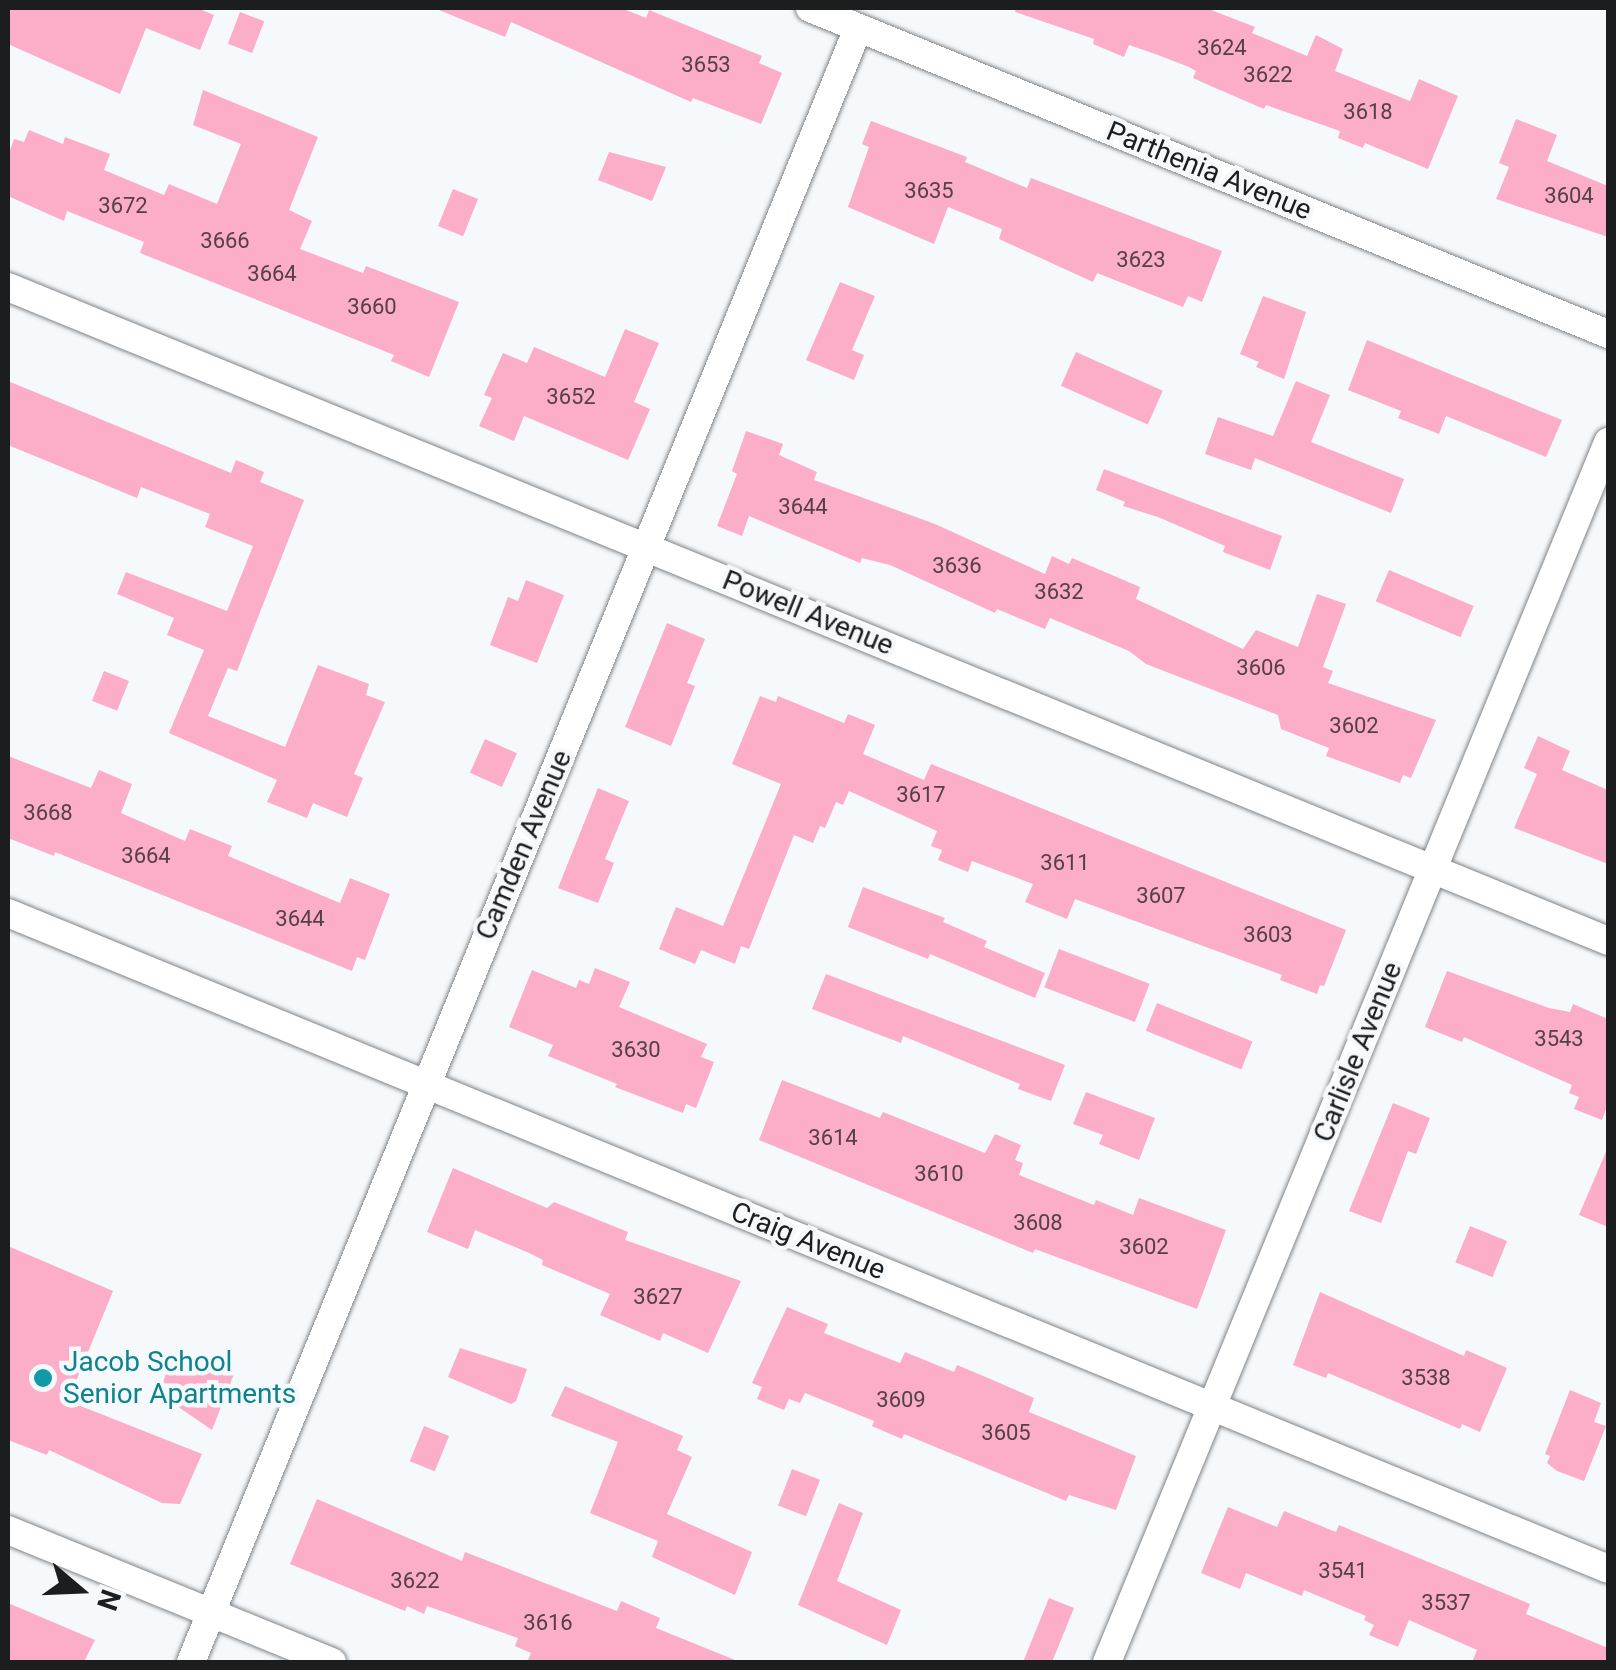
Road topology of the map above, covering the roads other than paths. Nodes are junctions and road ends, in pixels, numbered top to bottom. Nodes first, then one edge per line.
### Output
1 (810, 8) edge
2 (858, 28) junction
3 (8, 287) edge
4 (1608, 334) edge
5 (1608, 442) edge
6 (649, 548) junction
7 (1432, 868) junction
8 (8, 913) edge
9 (1608, 941) edge
10 (426, 1084) junction
11 (1213, 1406) junction
12 (8, 1530) edge
13 (1608, 1568) edge
14 (211, 1613) junction
15 (191, 1662) edge
16 (332, 1662) edge
17 (1107, 1662) edge

1 - 2 street, Parthenia Avenue
2 - 4 street, Parthenia Avenue
2 - 6 street, Camden Avenue
3 - 6 street, Powell Avenue
5 - 7 street, Carlisle Avenue
6 - 7 street, Powell Avenue
6 - 10 street, Camden Avenue
7 - 9 street, Powell Avenue
7 - 11 street, Carlisle Avenue
8 - 10 street, Craig Avenue
10 - 11 street, Craig Avenue
10 - 14 street, Camden Avenue
11 - 13 street, Craig Avenue
11 - 17 street, Carlisle Avenue
12 - 14 street
14 - 15 street, Camden Avenue
14 - 16 street

